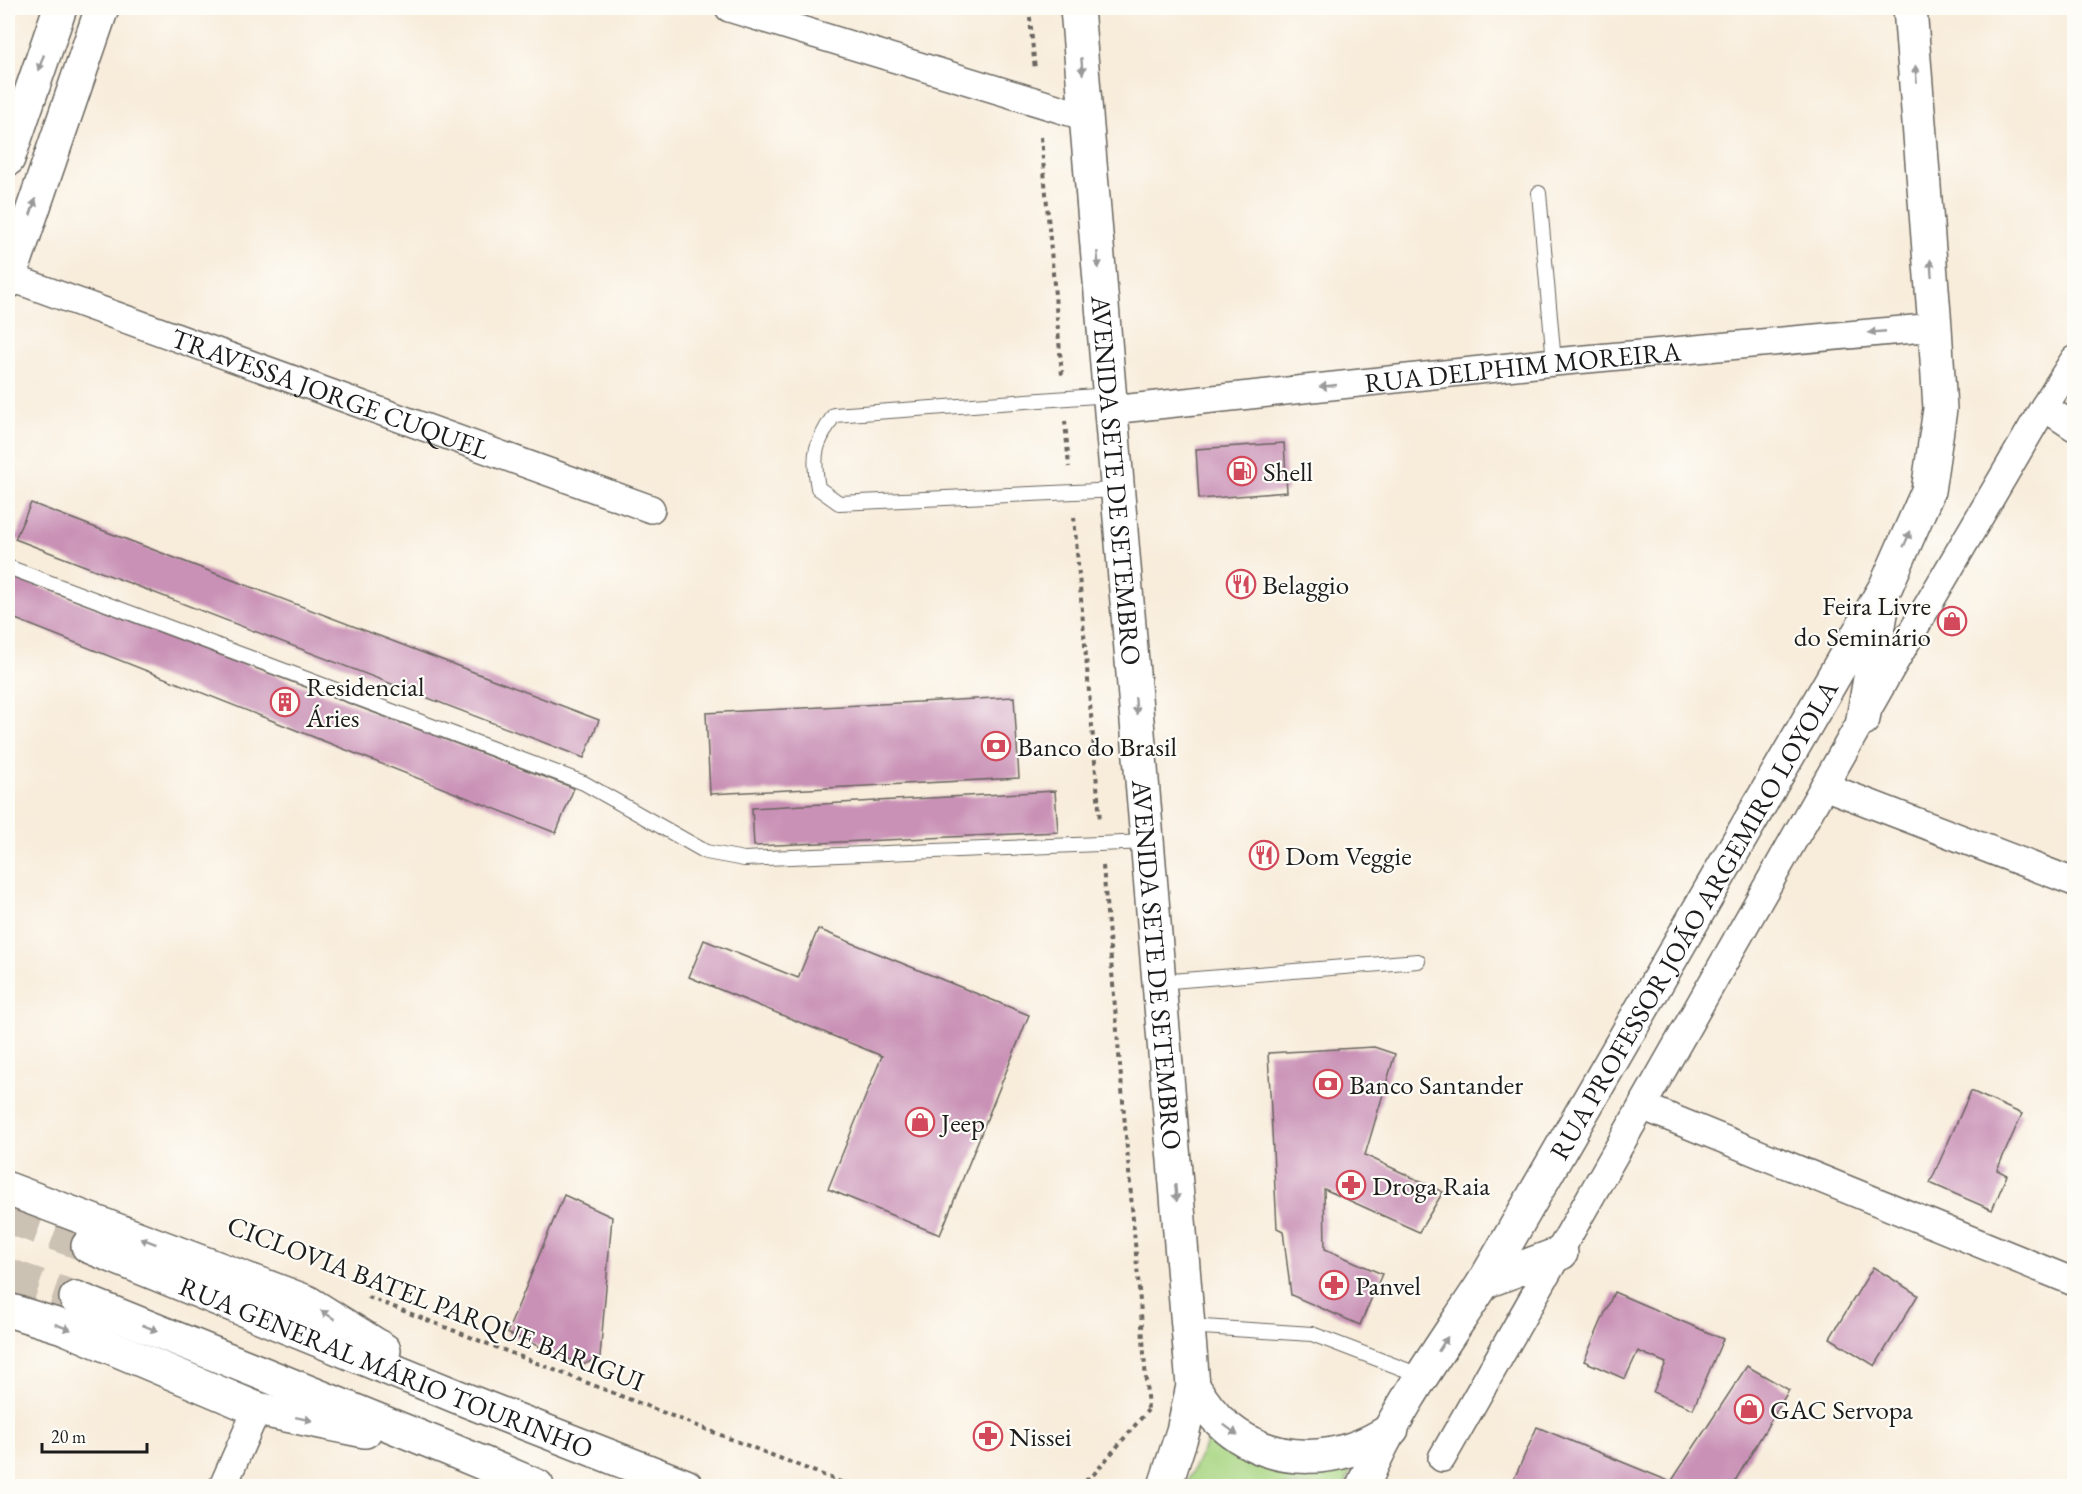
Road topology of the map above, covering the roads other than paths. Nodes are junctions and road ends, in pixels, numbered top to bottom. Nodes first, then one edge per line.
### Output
1 (60, 8) edge
2 (102, 8) edge
3 (729, 8) edge
4 (1077, 8) edge
5 (1910, 8) edge
6 (1086, 117) junction
7 (8, 159) edge
8 (1539, 193) dead end
9 (8, 280) edge
10 (1935, 327) junction
11 (2074, 360) edge
12 (1554, 362) junction
13 (1111, 403) junction
14 (2044, 407) junction
15 (2074, 427) edge
16 (1118, 490) junction
17 (651, 509) dead end
18 (8, 567) edge
19 (1886, 586) junction
20 (1863, 718) junction
21 (1824, 786) junction
22 (1148, 842) junction
23 (2074, 882) edge
24 (1418, 961) dead end
25 (1159, 981) junction
26 (1642, 1106) junction
27 (8, 1189) edge
28 (88, 1246) tunnel mouth
29 (1561, 1252) junction
30 (1484, 1282) junction
31 (2074, 1282) edge
32 (76, 1298) tunnel mouth
33 (8, 1310) edge
34 (1187, 1326) junction
35 (1422, 1376) junction
36 (1193, 1386) junction
37 (468, 1401) junction
38 (257, 1409) junction
39 (1392, 1429) junction
40 (449, 1449) junction
41 (1442, 1458) dead end
42 (223, 1486) edge
43 (537, 1486) edge
44 (686, 1486) edge
45 (1165, 1486) edge
46 (1363, 1486) edge

1 -> 7 main road
9 -> 2 main road
3 - 6 street
4 -> 6 main road, AVENIDA SETE DE SETEMBRO
10 -> 5 main road, RUA PROFESSOR JOÃO ARGEMIRO LOYOLA
6 -> 13 main road, AVENIDA SETE DE SETEMBRO
8 - 12 lane
9 - 17 street, TRAVESSA JORGE CUQUEL
10 -> 12 street, RUA DELPHIM MOREIRA
19 -> 10 main road, RUA PROFESSOR JOÃO ARGEMIRO LOYOLA
11 - 14 street, RUA PROFESSOR JOÃO ARGEMIRO LOYOLA
12 -> 13 street, RUA DELPHIM MOREIRA
13 - 16 main road, AVENIDA SETE DE SETEMBRO
13 - 16 lane
14 - 15 street
14 - 20 street, RUA PROFESSOR JOÃO ARGEMIRO LOYOLA
16 -> 22 main road, AVENIDA SETE DE SETEMBRO
18 - 22 lane
19 - 20 main road
19 - 30 main road, RUA PROFESSOR JOÃO ARGEMIRO LOYOLA
20 - 21 street, RUA PROFESSOR JOÃO ARGEMIRO LOYOLA
21 - 23 street
21 - 26 street, RUA PROFESSOR JOÃO ARGEMIRO LOYOLA
22 - 25 main road, AVENIDA SETE DE SETEMBRO
24 - 25 lane
25 -> 34 main road, AVENIDA SETE DE SETEMBRO
26 - 29 street, RUA PROFESSOR JOÃO ARGEMIRO LOYOLA
26 - 31 street
37 -> 27 main road
28 - 37 main road, RUA GENERAL MÁRIO TOURINHO
29 - 30 main road
29 - 41 street, RUA PROFESSOR JOÃO ARGEMIRO LOYOLA
35 -> 30 main road, RUA PROFESSOR JOÃO ARGEMIRO LOYOLA
32 -> 40 main road, RUA GENERAL MÁRIO TOURINHO
33 -> 38 main road
34 - 35 lane
34 - 36 main road, AVENIDA SETE DE SETEMBRO
35 - 39 main road, RUA PROFESSOR JOÃO ARGEMIRO LOYOLA
36 -> 39 main road
36 - 45 main road, AVENIDA SETE DE SETEMBRO
37 - 44 main road, RUA GENERAL MÁRIO TOURINHO
38 -> 40 main road
38 - 42 street
39 - 46 main road, RUA PROFESSOR JOÃO ARGEMIRO LOYOLA
40 - 43 main road, RUA GENERAL MÁRIO TOURINHO

